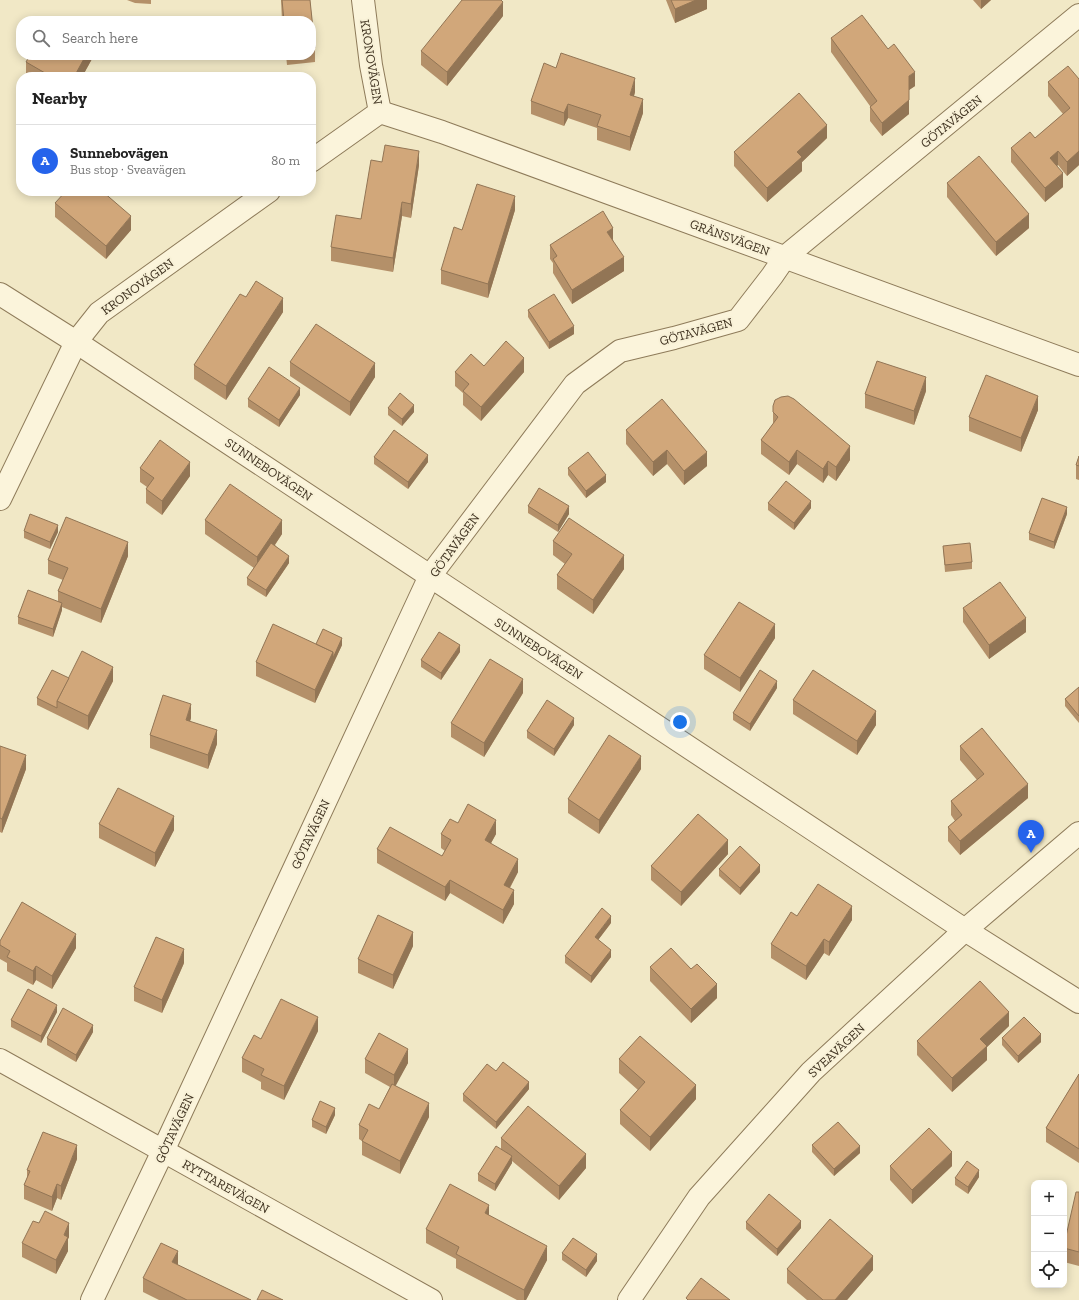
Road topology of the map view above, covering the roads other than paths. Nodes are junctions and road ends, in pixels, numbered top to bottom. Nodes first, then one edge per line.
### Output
1 (363, 0) edge
2 (1079, 15) edge
3 (380, 112) junction
4 (316, 157) edge
5 (262, 196) edge
6 (785, 257) junction
7 (0, 294) edge
8 (76, 342) junction
9 (1079, 365) edge
10 (0, 499) edge
11 (430, 576) junction
12 (1079, 833) edge
13 (965, 930) junction
14 (1079, 1002) edge
15 (0, 1060) edge
16 (163, 1151) junction
17 (92, 1300) edge
18 (431, 1300) edge
19 (629, 1300) edge

1 - 3 street, KRONOVÄGEN
2 - 6 street, GÖTAVÄGEN
3 - 4 street, KRONOVÄGEN
3 - 6 street, GRÄNSVÄGEN
5 - 8 street, KRONOVÄGEN
6 - 9 street, GRÄNSVÄGEN
6 - 11 street, GÖTAVÄGEN
7 - 8 street, SUNNEBOVÄGEN
8 - 10 street, KRONOVÄGEN
8 - 11 street, SUNNEBOVÄGEN
11 - 13 street, SUNNEBOVÄGEN
11 - 16 street, GÖTAVÄGEN
12 - 13 street, SVEAVÄGEN
13 - 14 street, SUNNEBOVÄGEN
13 - 19 street, SVEAVÄGEN
15 - 16 street, RYTTAREVÄGEN
16 - 17 street, GÖTAVÄGEN
16 - 18 street, RYTTAREVÄGEN

